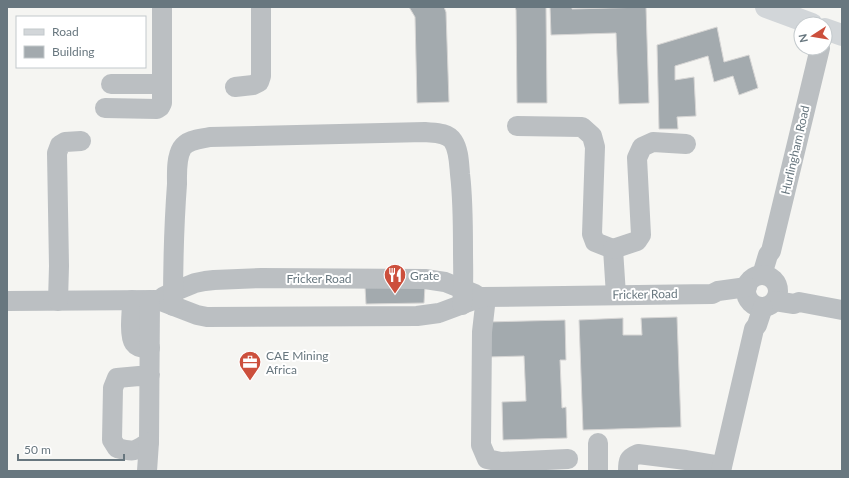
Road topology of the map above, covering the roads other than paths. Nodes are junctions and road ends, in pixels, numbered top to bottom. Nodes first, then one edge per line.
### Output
1 (162, 7) edge
2 (261, 7) edge
3 (766, 7) edge
4 (793, 17) edge
5 (818, 56) edge
6 (111, 84) dead end
7 (162, 84) junction
8 (236, 87) dead end
9 (105, 108) dead end
10 (517, 126) dead end
11 (82, 141) dead end
12 (686, 144) dead end
13 (614, 249) junction
14 (763, 292) junction
15 (616, 295) junction
16 (463, 297) junction
17 (484, 297) junction
18 (157, 300) junction
19 (7, 301) edge
20 (58, 301) junction
21 (842, 310) edge
22 (150, 375) junction
23 (149, 442) junction
24 (598, 443) dead end
25 (568, 459) dead end
26 (685, 465) edge
27 (722, 469) edge
28 (147, 471) edge
29 (598, 471) edge
30 (628, 471) edge

1 - 7 street
2 - 8 street
3 - 4 main road
5 - 14 street, Hurlingham Road
6 - 7 street
7 - 9 street
10 - 13 street
11 - 20 street
12 - 13 street
13 - 15 street
14 - 15 street, Fricker Road
14 - 21 street, Fricker Road
14 - 27 street, Hurlingham Road
15 - 17 street, Fricker Road
16 - 17 street, Fricker Road
16 - 18 street, Fricker Road
16 - 18 street, Fricker Road
16 - 18 street
17 - 25 street
18 - 20 street, Fricker Road
18 - 22 street
19 - 20 street, Fricker Road
22 - 23 street
22 - 23 street
23 - 28 street
24 - 29 street
26 - 27 street
26 - 30 street

